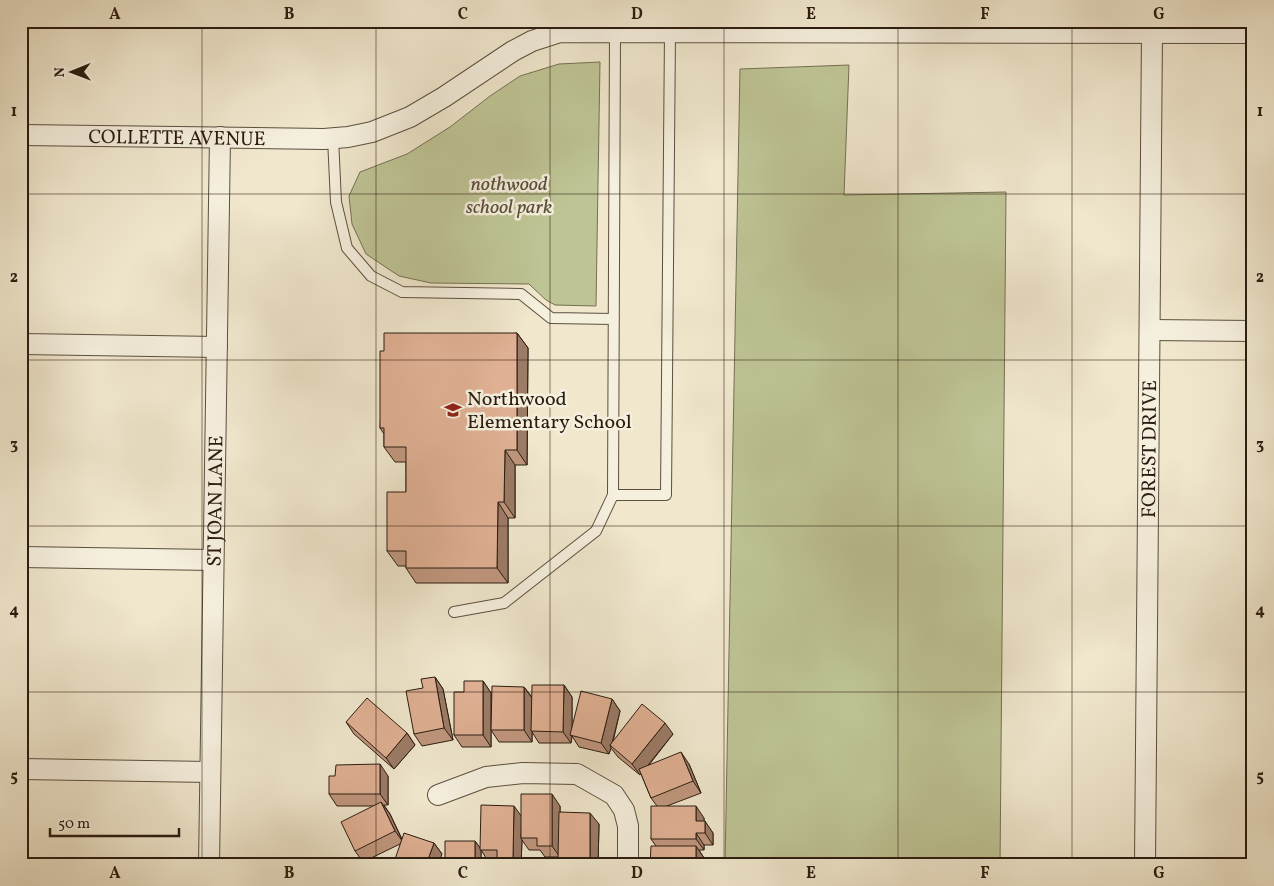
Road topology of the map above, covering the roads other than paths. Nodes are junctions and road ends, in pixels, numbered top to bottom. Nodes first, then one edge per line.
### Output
1 (607, 28) edge
2 (670, 32) junction
3 (1152, 33) junction
4 (1253, 33) edge
5 (21, 135) edge
6 (220, 138) junction
7 (333, 138) junction
8 (614, 319) junction
9 (1150, 330) junction
10 (1253, 331) edge
11 (21, 344) edge
12 (217, 346) junction
13 (613, 495) junction
14 (21, 557) edge
15 (214, 560) junction
16 (454, 612) dead end
17 (21, 770) edge
18 (210, 772) junction
19 (438, 795) dead end
20 (209, 865) edge
21 (628, 865) edge
22 (1145, 865) edge

1 - 2 street, COLLETTE AVENUE
1 - 7 street, COLLETTE AVENUE
1 - 8 lane
2 - 3 street, COLLETTE AVENUE
2 - 13 lane
3 - 4 street, COLLETTE AVENUE
3 - 9 street, FOREST DRIVE
5 - 6 street, COLLETTE AVENUE
6 - 7 street, COLLETTE AVENUE
6 - 12 street, ST JOAN LANE
7 - 8 lane
8 - 13 lane
9 - 10 street
9 - 22 street, FOREST DRIVE
11 - 12 street
12 - 15 street, ST JOAN LANE
13 - 16 lane
14 - 15 street
15 - 18 street, ST JOAN LANE
17 - 18 street
18 - 20 street, ST JOAN LANE
19 - 21 street

